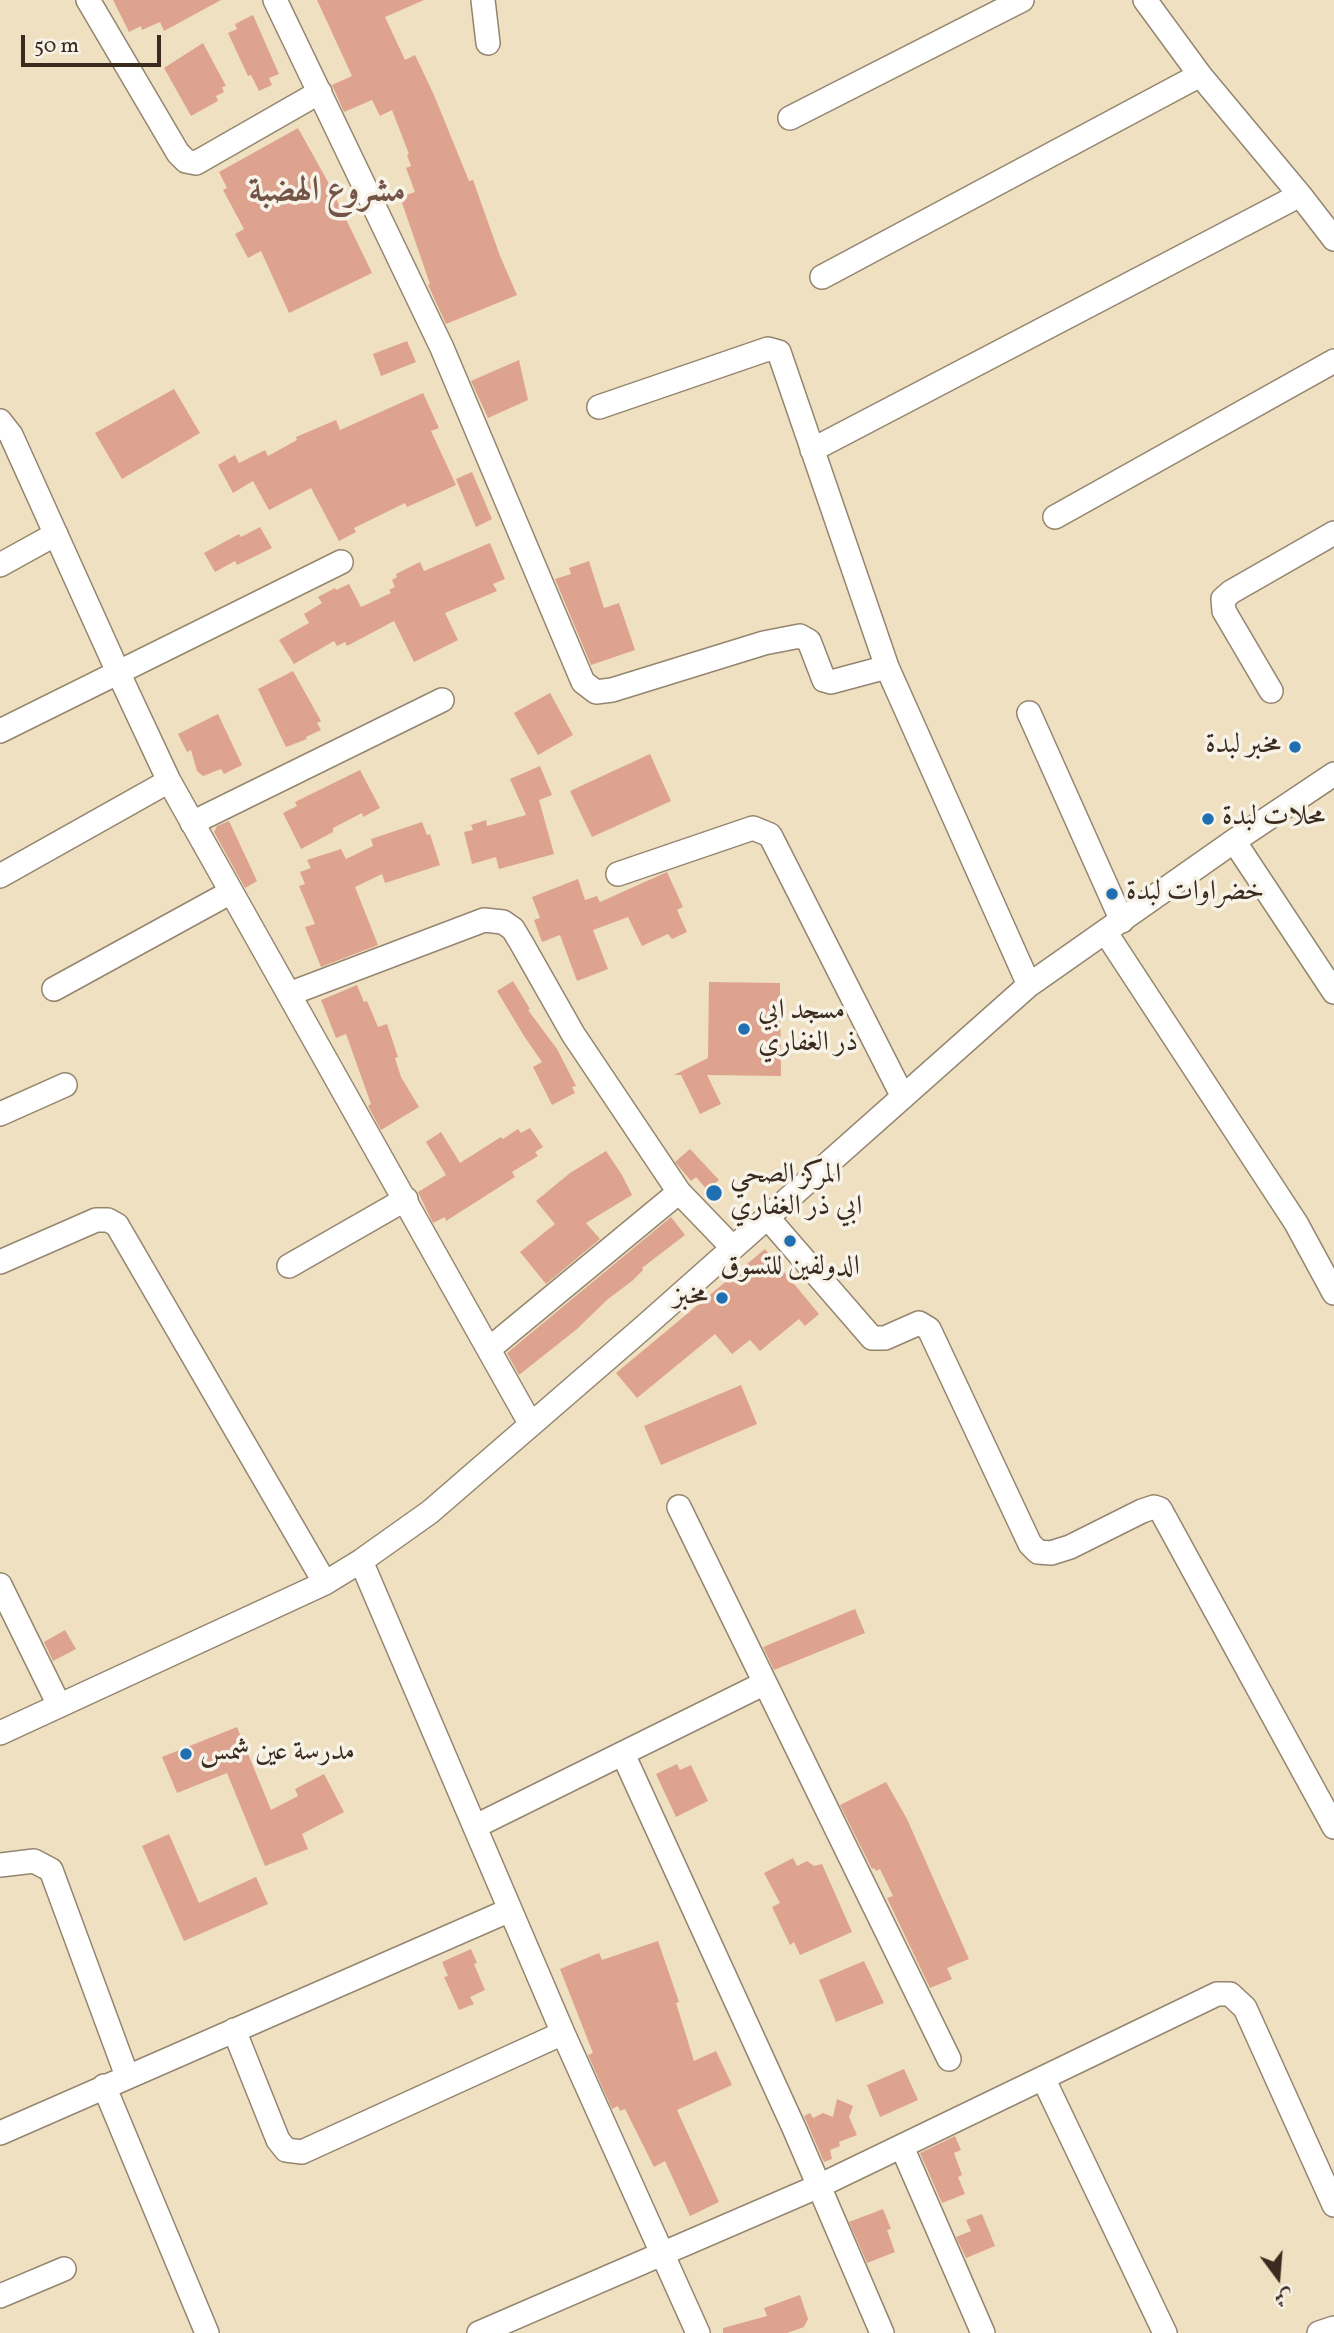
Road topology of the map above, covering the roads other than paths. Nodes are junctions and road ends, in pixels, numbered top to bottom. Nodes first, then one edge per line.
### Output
1 (88, 0) edge
2 (275, 0) edge
3 (483, 0) edge
4 (1022, 0) edge
5 (1145, 0) edge
6 (488, 43) dead end
7 (1200, 75) junction
8 (320, 92) junction
9 (790, 118) dead end
10 (1300, 195) junction
11 (1334, 239) edge
12 (822, 277) dead end
13 (1334, 361) edge
14 (599, 407) dead end
15 (0, 421) edge
16 (812, 450) junction
17 (1055, 517) dead end
18 (55, 534) junction
19 (1332, 539) edge
20 (341, 562) dead end
21 (0, 565) edge
22 (887, 667) junction
23 (118, 672) junction
24 (1271, 691) dead end
25 (442, 699) dead end
26 (1029, 713) dead end
27 (0, 732) edge
28 (1334, 774) edge
29 (169, 781) junction
30 (192, 823) junction
31 (1234, 841) junction
32 (618, 874) dead end
33 (0, 876) edge
34 (231, 892) junction
35 (1114, 927) junction
36 (1029, 985) junction
37 (54, 989) dead end
38 (1334, 992) edge
39 (289, 994) junction
40 (65, 1085) dead end
41 (903, 1097) junction
42 (0, 1114) edge
43 (679, 1192) junction
44 (406, 1199) junction
45 (768, 1217) junction
46 (733, 1248) junction
47 (0, 1262) edge
48 (289, 1266) dead end
49 (1334, 1293) edge
50 (489, 1349) junction
51 (530, 1423) junction
52 (679, 1507) dead end
53 (361, 1561) junction
54 (325, 1583) junction
55 (0, 1585) edge
56 (765, 1683) junction
57 (59, 1705) junction
58 (0, 1733) edge
59 (623, 1754) junction
60 (476, 1826) junction
61 (1334, 1827) edge
62 (0, 1865) edge
63 (510, 1910) junction
64 (234, 2030) junction
65 (563, 2033) junction
66 (949, 2059) dead end
67 (127, 2076) junction
68 (1043, 2078) junction
69 (104, 2086) junction
70 (0, 2133) edge
71 (902, 2147) junction
72 (819, 2186) junction
73 (1334, 2205) edge
74 (663, 2253) junction
75 (64, 2269) dead end
76 (0, 2297) edge
77 (1334, 2328) edge
78 (207, 2333) edge
79 (480, 2333) edge
80 (698, 2333) edge
81 (882, 2333) edge
82 (984, 2333) edge
83 (1166, 2333) edge
84 (1319, 2333) edge

1 - 8 street
2 - 8 street
3 - 6 street
4 - 9 street
5 - 7 street
7 - 10 street
7 - 12 street
8 - 22 street
10 - 11 street
10 - 16 street
13 - 17 street
14 - 16 street
15 - 18 street
16 - 22 street
18 - 21 street
18 - 23 street
19 - 24 street
20 - 23 street
22 - 36 street
23 - 27 street
23 - 29 street
25 - 30 street
26 - 35 street
28 - 31 street
29 - 30 street
29 - 33 street
30 - 34 street
31 - 35 street
31 - 38 street
32 - 41 street
34 - 37 street
34 - 39 street
35 - 36 street
35 - 49 street
36 - 41 street
39 - 43 street
39 - 44 street
40 - 42 street
41 - 45 street
43 - 46 street
43 - 50 street
44 - 48 street
44 - 50 street
45 - 46 street
45 - 61 street
46 - 51 street
47 - 54 street
50 - 51 street
51 - 53 street
52 - 56 street
53 - 54 street
53 - 60 street
54 - 57 street
55 - 57 street
56 - 59 street
56 - 66 street
57 - 58 street
59 - 60 street
59 - 72 street
60 - 63 street
62 - 67 street
63 - 64 street
63 - 65 street
64 - 65 street
64 - 67 street
65 - 74 street
67 - 69 street
68 - 71 street
68 - 73 street
68 - 83 street
69 - 70 street
69 - 78 street
71 - 72 street
71 - 82 street
72 - 74 street
72 - 81 street
74 - 79 street
74 - 80 street
75 - 76 street
77 - 84 street

